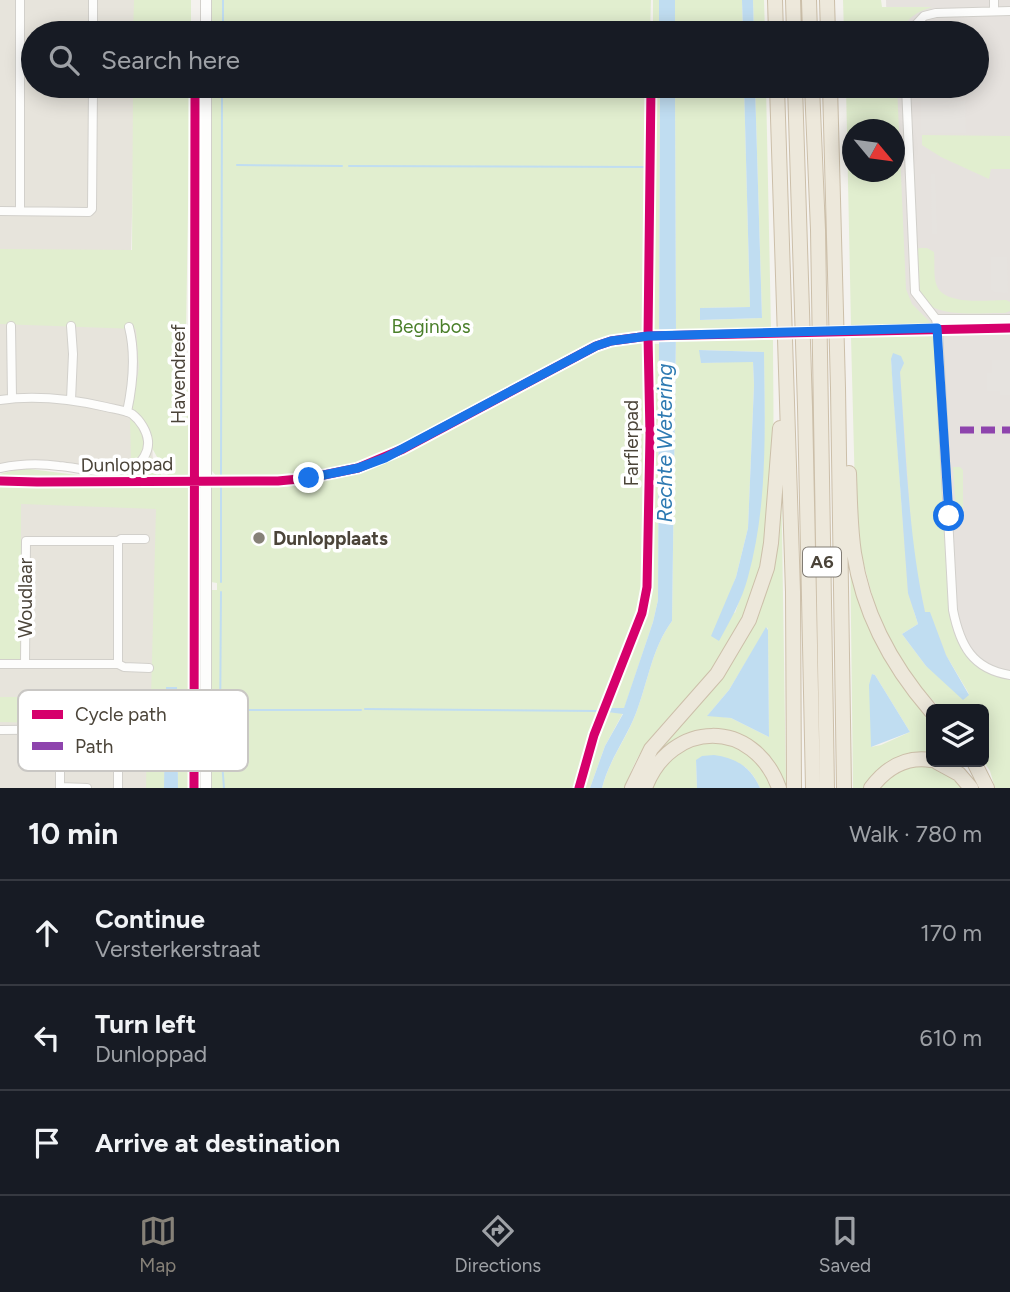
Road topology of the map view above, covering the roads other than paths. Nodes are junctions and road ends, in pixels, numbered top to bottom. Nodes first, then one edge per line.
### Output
1 (20, 0) edge
2 (93, 0) edge
3 (206, 0) edge
4 (775, 0) edge
5 (793, 0) edge
6 (809, 0) edge
7 (827, 0) edge
8 (994, 0) edge
9 (994, 11) junction
10 (1010, 11) edge
11 (93, 21) edge
12 (206, 21) edge
13 (776, 21) edge
14 (794, 21) edge
15 (810, 21) edge
16 (828, 21) edge
17 (919, 21) edge
18 (93, 98) edge
19 (206, 98) edge
20 (777, 98) edge
21 (795, 98) edge
22 (812, 98) edge
23 (830, 98) edge
24 (907, 98) edge
25 (0, 211) edge
26 (20, 211) junction
27 (936, 319) junction
28 (1010, 319) edge
29 (11, 326) dead end
30 (72, 326) dead end
31 (129, 327) dead end
32 (801, 333) junction
33 (838, 388) junction
34 (786, 391) junction
35 (12, 398) junction
36 (0, 400) edge
37 (71, 400) junction
38 (127, 412) junction
39 (0, 468) edge
40 (145, 539) dead end
41 (118, 541) junction
42 (793, 592) junction
43 (0, 664) edge
44 (25, 664) junction
45 (118, 664) junction
46 (149, 668) dead end
47 (1010, 675) edge
48 (206, 690) edge
49 (926, 705) edge
50 (0, 730) edge
51 (18, 730) edge
52 (926, 760) edge
53 (946, 767) edge
54 (976, 767) edge
55 (60, 788) edge
56 (88, 788) edge
57 (632, 788) edge
58 (645, 788) edge
59 (779, 788) edge
60 (794, 788) edge
61 (813, 788) edge
62 (827, 788) edge
63 (844, 788) edge
64 (871, 788) edge
65 (971, 788) edge
66 (987, 788) edge

1 - 26 street
2 - 11 street
3 - 12 street
4 - 13 highway
5 - 14 highway
6 - 15 highway
7 - 16 highway
8 - 9 street
9 - 10 street
9 - 17 street
18 - 26 street
19 - 48 street, Havendreef
20 - 34 highway, A6
21 - 32 highway, A6
22 - 62 highway, A6
23 - 33 highway, A6
24 - 27 street
25 - 26 street
27 - 28 street
27 - 47 street
29 - 35 street
30 - 37 street
31 - 38 street
32 - 42 highway, A6
32 - 61 highway, A6
33 - 49 highway, A6
33 - 63 highway, A6
34 - 42 highway, A6
34 - 57 highway, A6
35 - 36 street
35 - 37 street
37 - 38 street
38 - 39 street
40 - 41 street, Woudlaar
41 - 44 street, Woudlaar
41 - 45 street
42 - 60 highway, A6
43 - 44 street, Woudlaar
44 - 45 street, Woudlaar
45 - 46 street, Woudlaar
50 - 51 street
52 - 64 highway
53 - 65 highway
54 - 66 highway
55 - 56 street
58 - 59 highway

